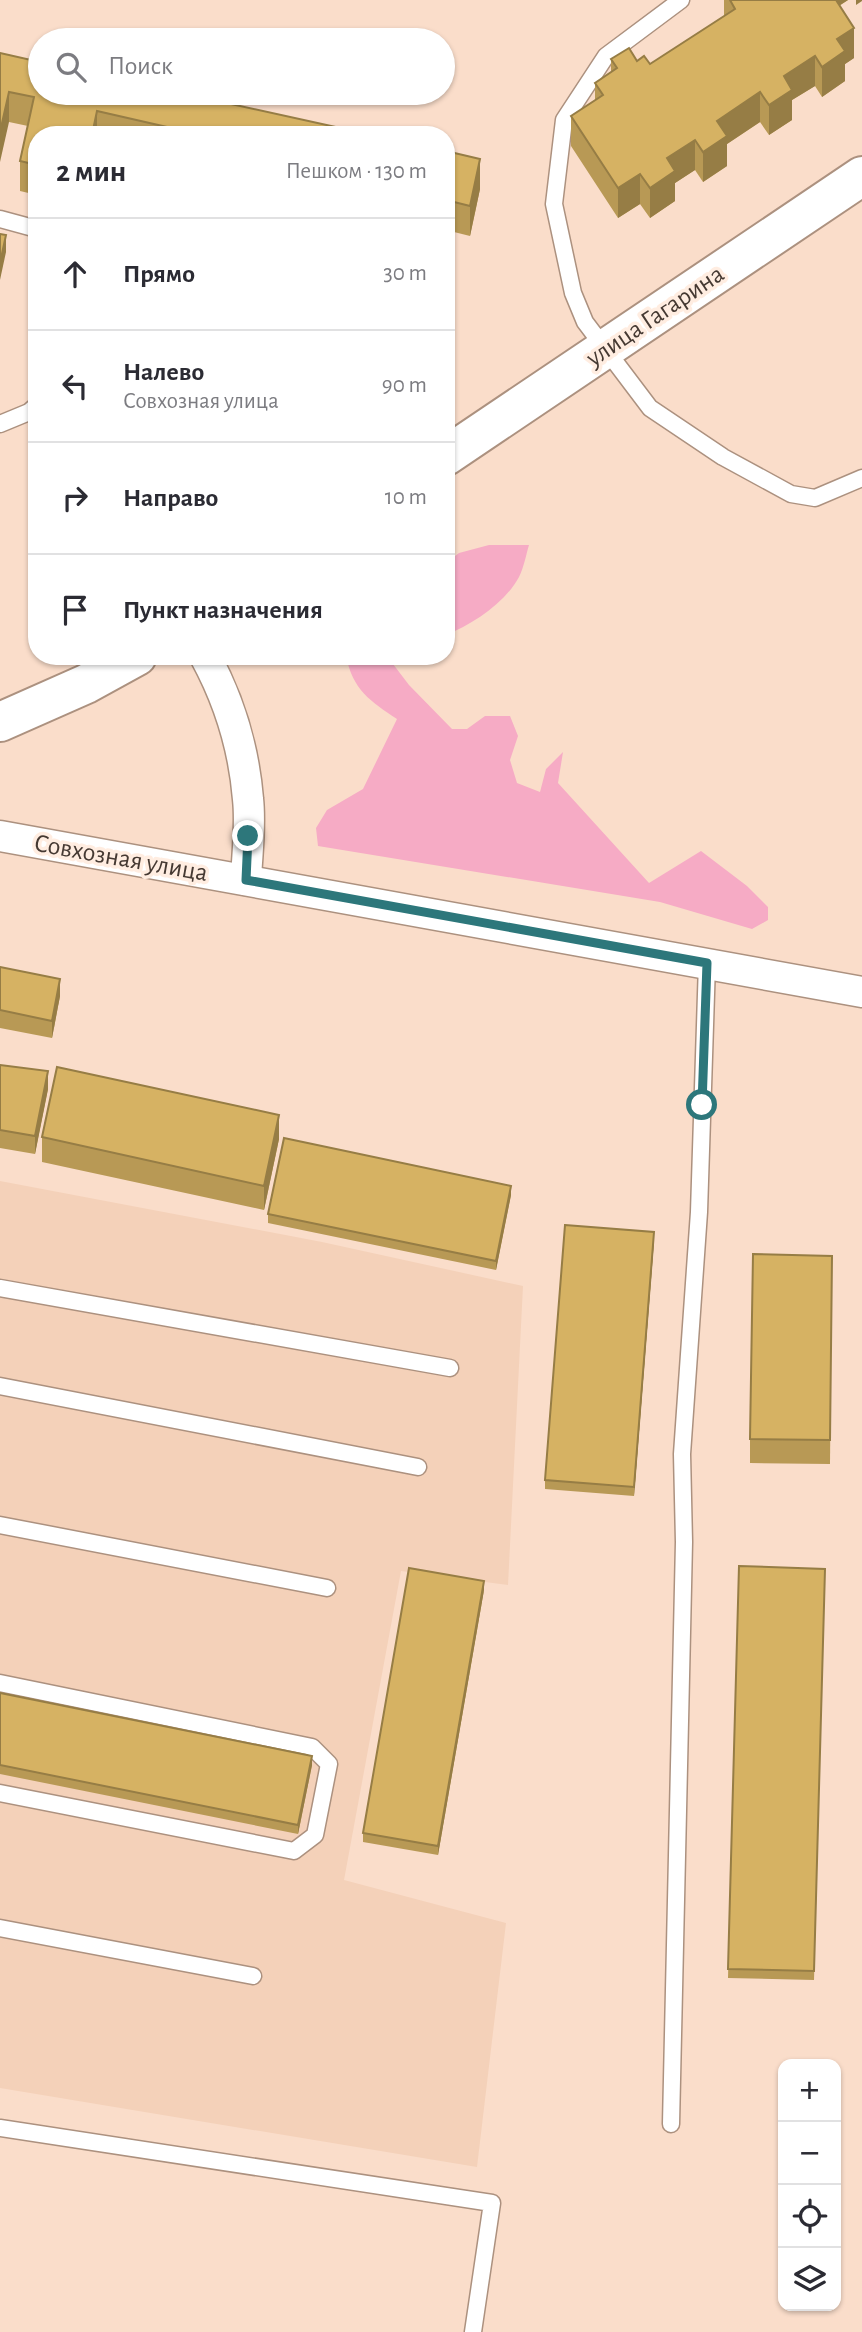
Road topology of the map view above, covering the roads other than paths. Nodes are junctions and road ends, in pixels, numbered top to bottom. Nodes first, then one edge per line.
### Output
1 (681, 0) edge
2 (862, 176) edge
3 (0, 219) edge
4 (28, 227) edge
5 (605, 350) junction
6 (28, 412) edge
7 (0, 424) edge
8 (455, 450) edge
9 (862, 478) edge
10 (121, 665) edge
11 (209, 665) edge
12 (0, 722) edge
13 (0, 836) edge
14 (246, 880) junction
15 (707, 963) junction
16 (862, 992) edge
17 (0, 1288) edge
18 (450, 1368) dead end
19 (0, 1386) edge
20 (418, 1466) dead end
21 (0, 1525) edge
22 (327, 1588) dead end
23 (0, 1683) edge
24 (0, 1793) edge
25 (0, 1928) edge
26 (253, 1976) dead end
27 (671, 2124) dead end
28 (0, 2128) edge
29 (473, 2332) edge

1 - 5 lane
2 - 5 street, улица Гагарина
3 - 4 lane
5 - 8 street, улица Гагарина
5 - 9 lane
6 - 7 lane
10 - 12 street
11 - 14 street
13 - 14 street, Совхозная улица
14 - 15 street, Совхозная улица
15 - 16 street, Совхозная улица
15 - 27 lane
17 - 18 lane
19 - 20 lane
21 - 22 lane
23 - 24 lane
25 - 26 lane
28 - 29 lane

